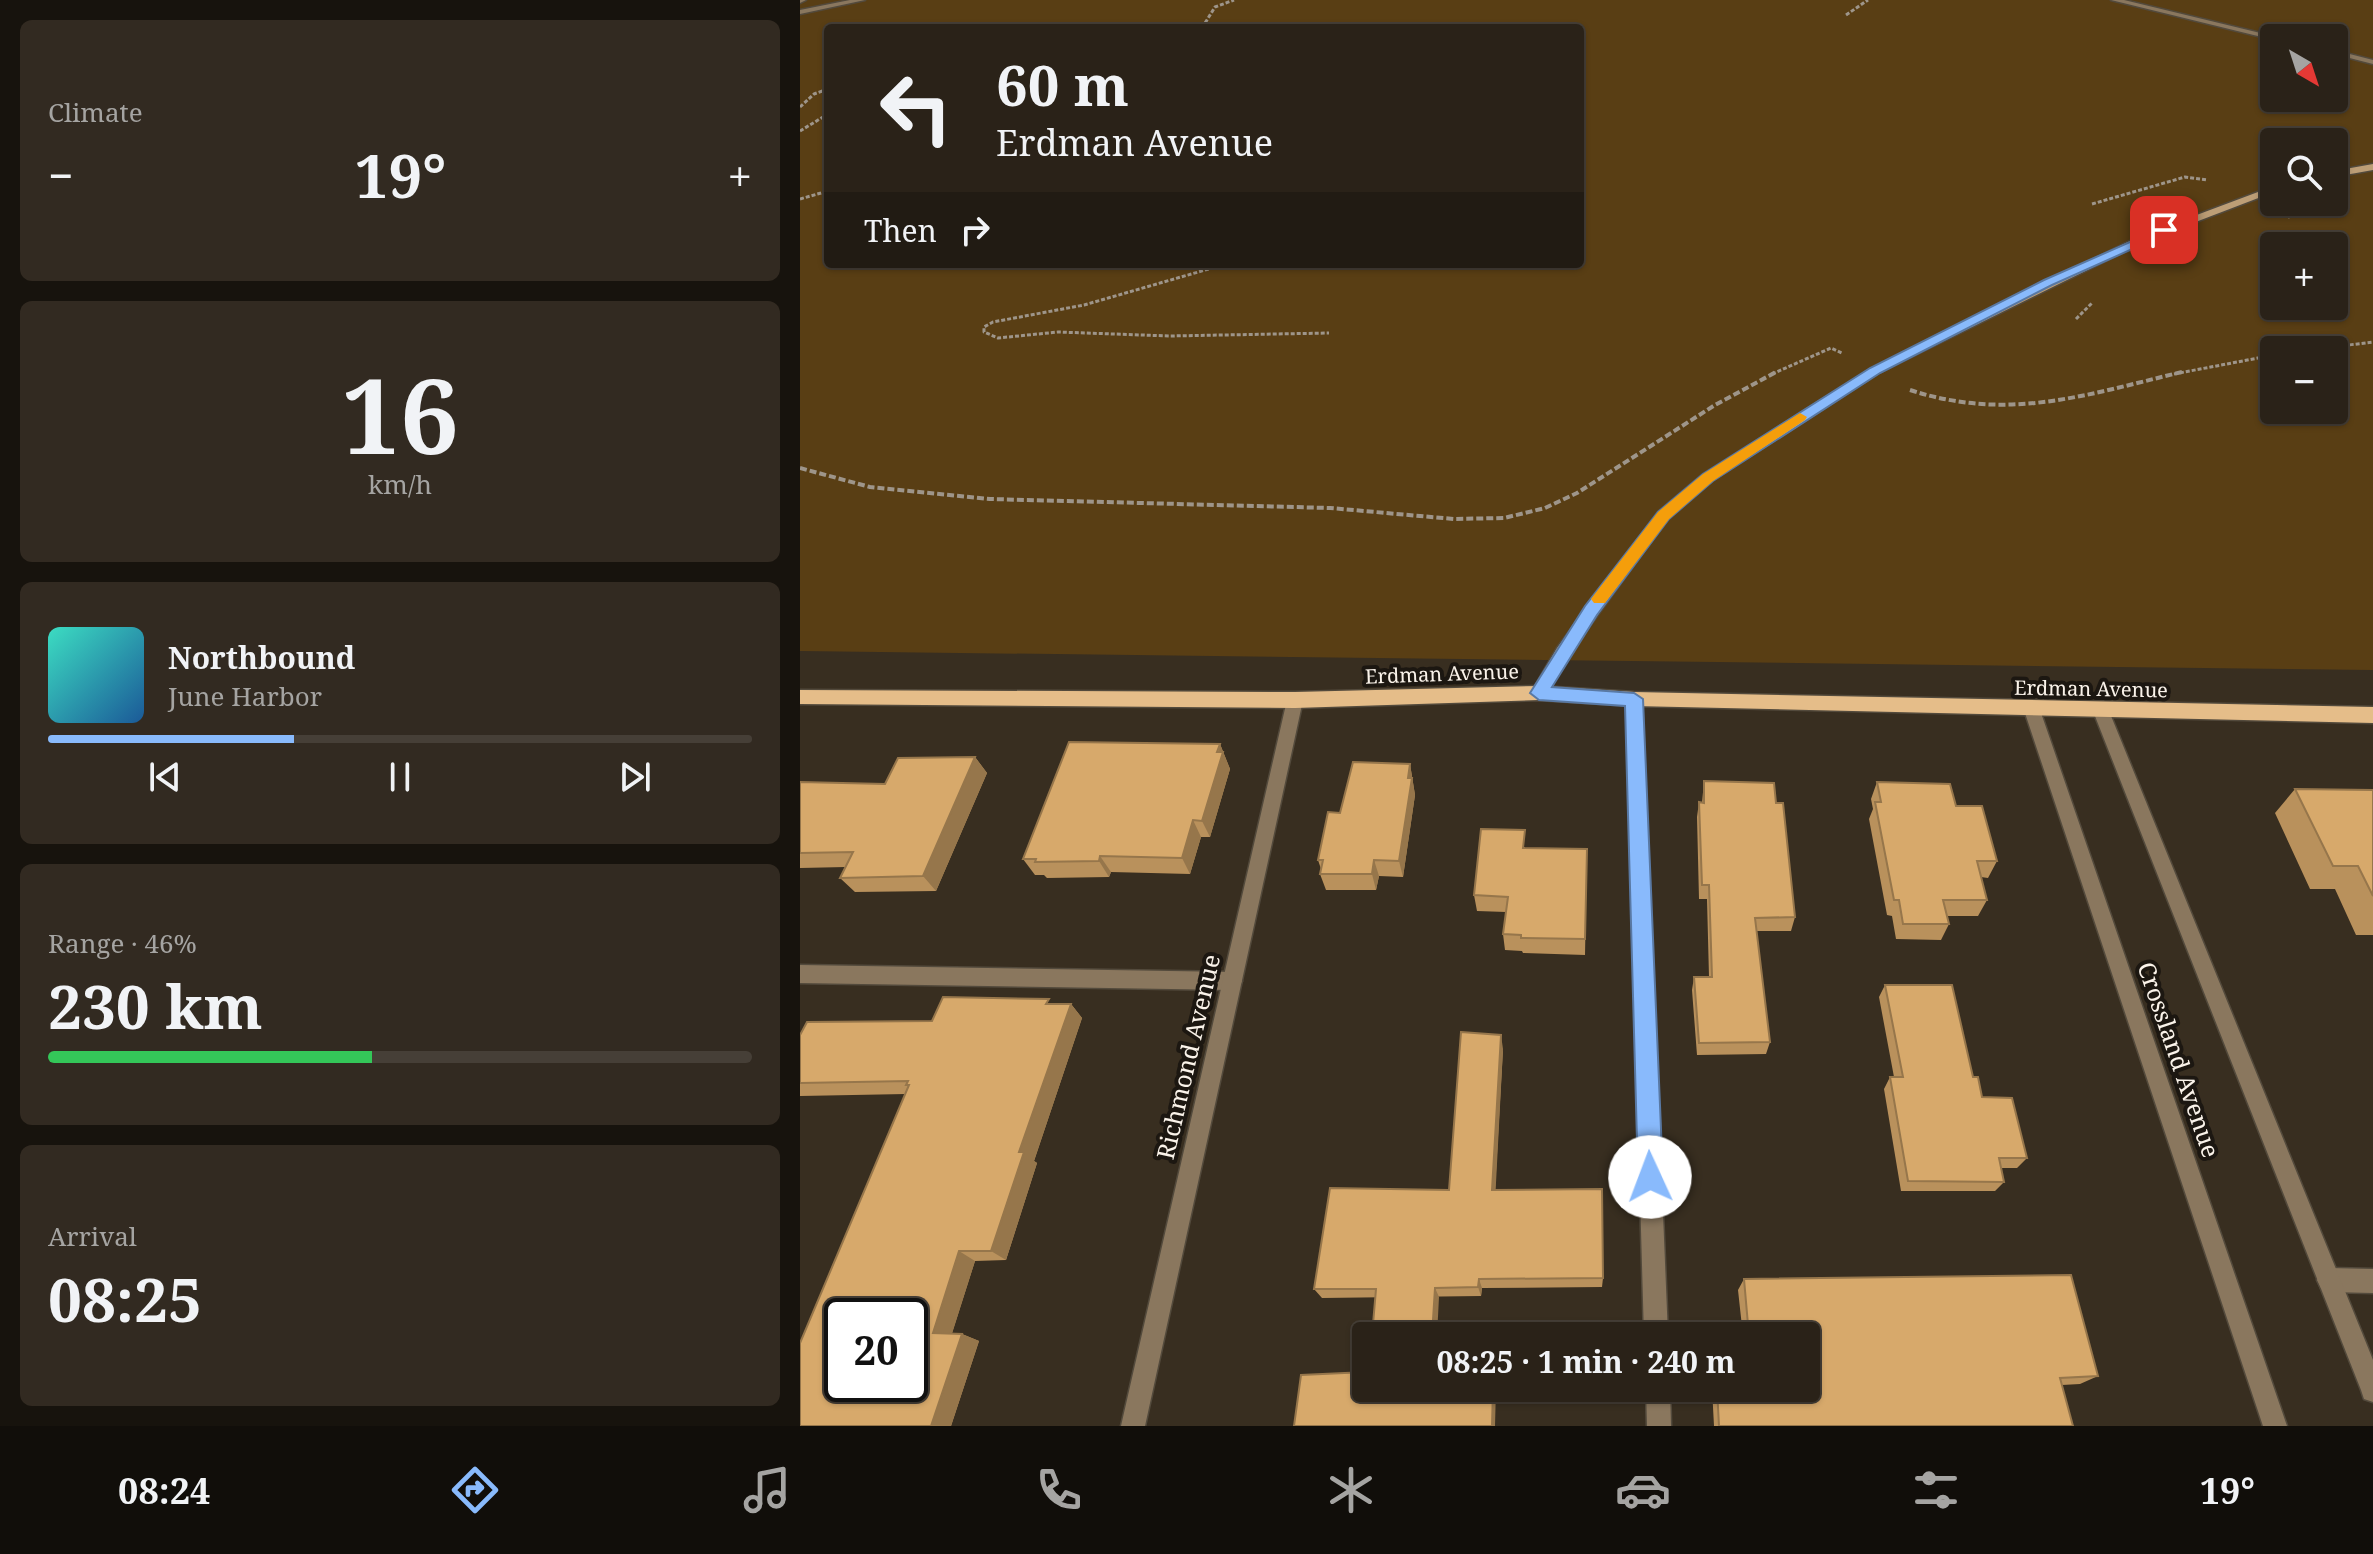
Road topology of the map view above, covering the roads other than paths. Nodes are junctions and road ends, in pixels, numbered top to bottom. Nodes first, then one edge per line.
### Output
1 (861, 0) edge
2 (2115, 0) edge
3 (800, 12) edge
4 (2260, 34) edge
5 (2348, 56) edge
6 (2373, 62) edge
7 (2373, 167) edge
8 (2348, 171) edge
9 (2260, 194) edge
10 (1539, 693) junction
11 (800, 697) edge
12 (1634, 699) junction
13 (1295, 700) junction
14 (2032, 710) junction
15 (2101, 711) junction
16 (2373, 715) edge
17 (800, 974) edge
18 (1232, 981) junction
19 (2329, 1280) junction
20 (2373, 1281) edge
21 (1656, 1322) edge
22 (2373, 1390) edge
23 (1658, 1402) edge
24 (1133, 1426) edge
25 (1659, 1426) edge
26 (2275, 1426) edge

1 - 3 street
2 - 4 street
5 - 6 street
7 - 8 street
9 - 10 street
10 - 12 main road, Erdman Avenue
10 - 13 main road, Erdman Avenue
11 - 13 main road, Erdman Avenue
12 - 14 main road, Erdman Avenue
12 - 21 street
13 - 18 street, Richmond Avenue
14 - 15 main road, Erdman Avenue
14 - 26 street, Crossland Avenue
15 - 16 main road, Erdman Avenue
15 - 19 street
17 - 18 street
18 - 24 street, Richmond Avenue
19 - 20 street
19 - 22 street
23 - 25 street

